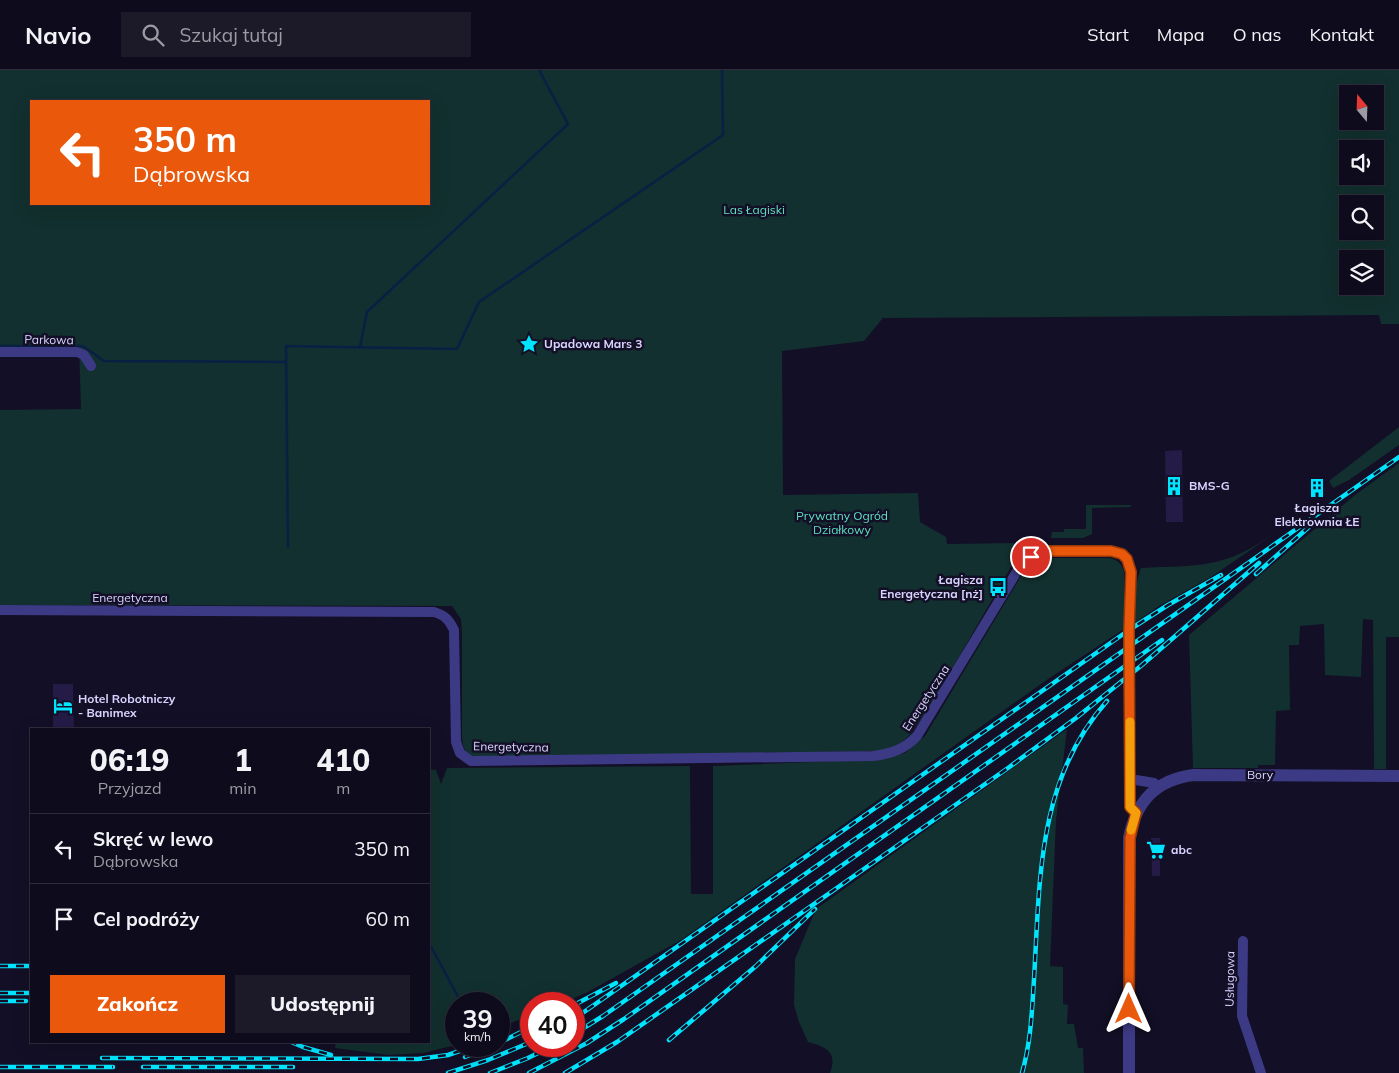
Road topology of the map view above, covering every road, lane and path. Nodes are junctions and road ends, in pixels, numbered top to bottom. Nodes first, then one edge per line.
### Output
1 (0, 352) edge
2 (91, 366) dead end
3 (0, 610) edge
4 (1399, 776) edge
5 (1130, 779) junction
6 (1158, 787) junction
7 (1136, 813) junction
8 (1244, 941) dead end
9 (1129, 1073) edge
10 (1261, 1073) edge

1 - 2 street, Parkowa
3 - 5 street, Energetyczna
4 - 6 street, Bory
5 - 6 street
5 - 7 street
6 - 7 street, Bory
7 - 9 street
8 - 10 street, Usługowa

